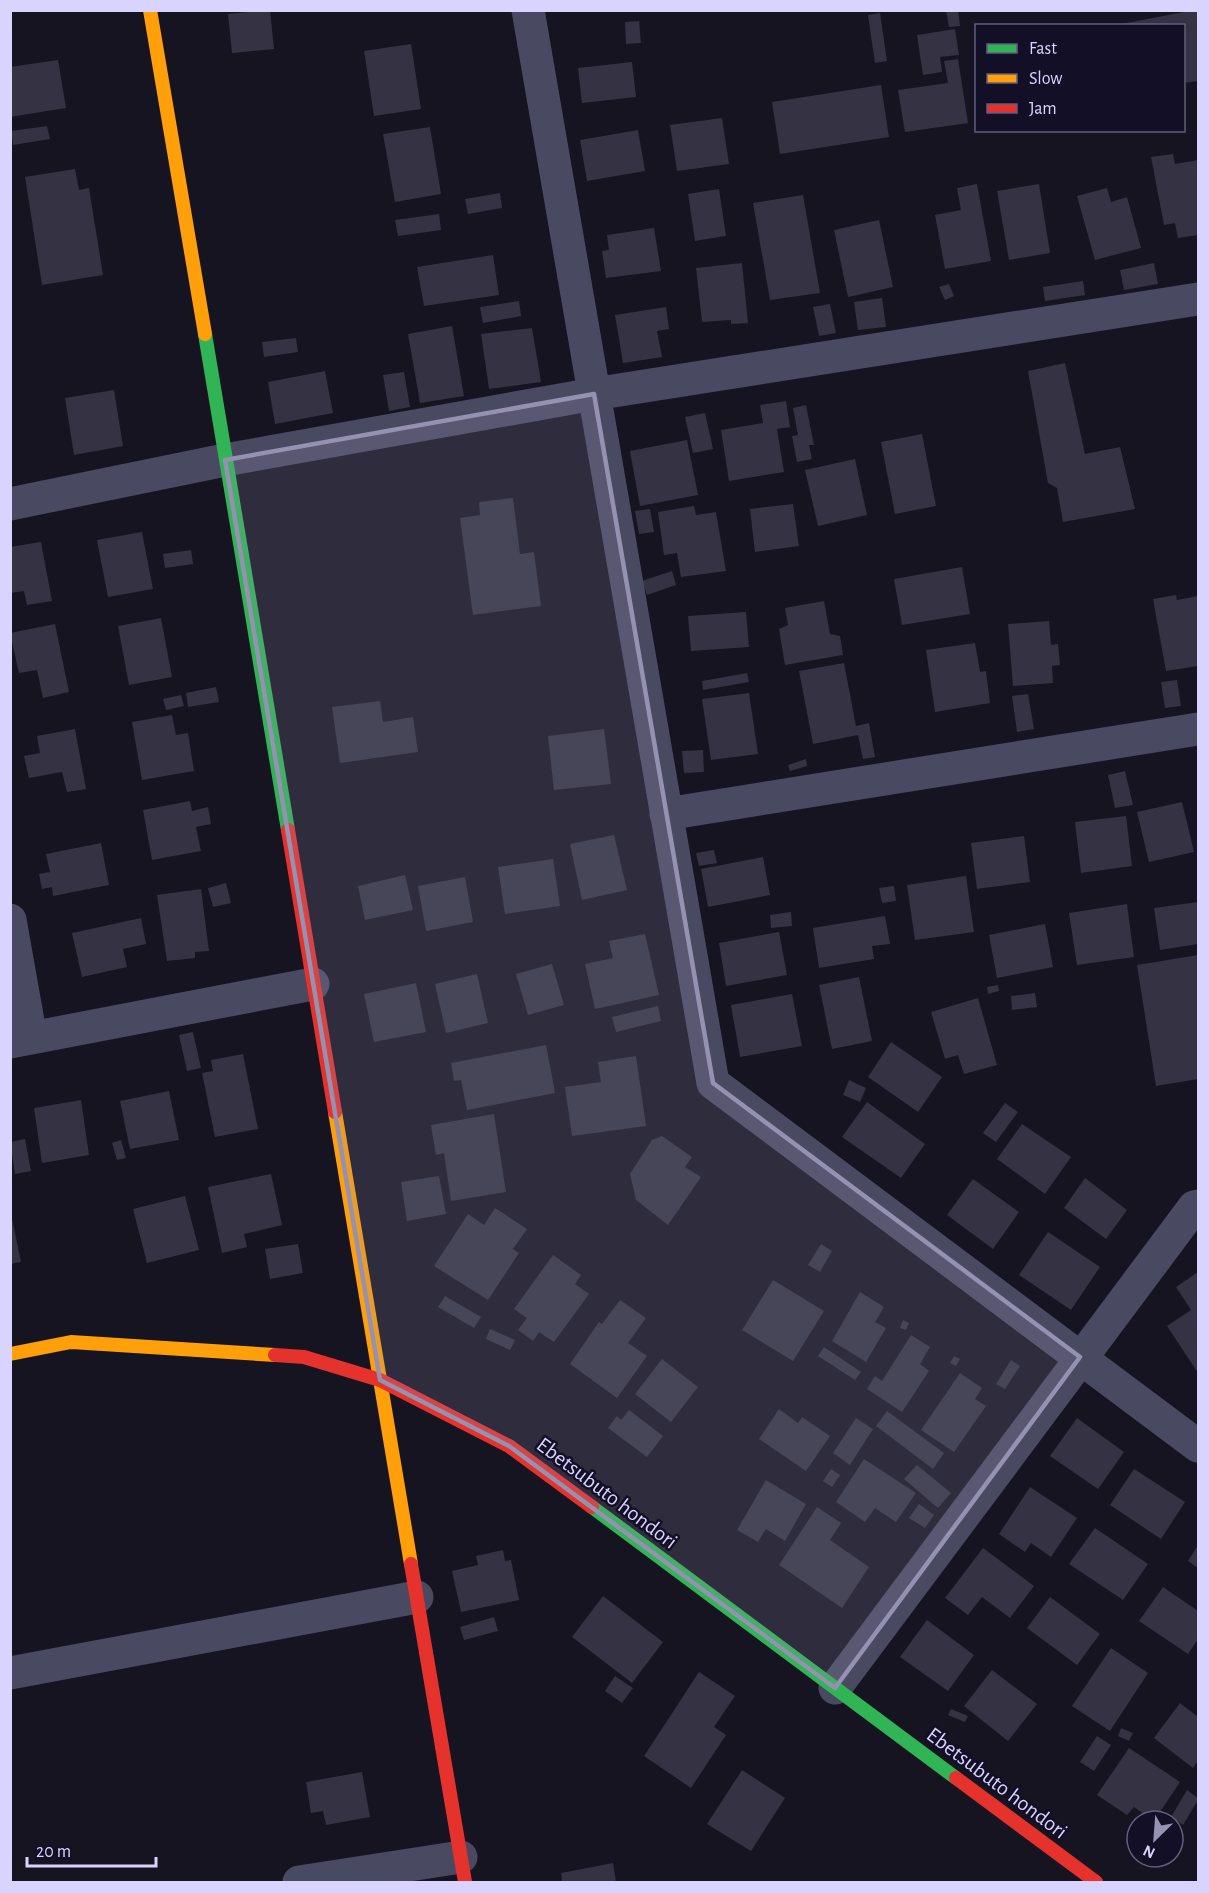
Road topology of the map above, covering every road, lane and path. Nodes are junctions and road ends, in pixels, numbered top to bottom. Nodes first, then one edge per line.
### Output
1 (150, 10) edge
2 (528, 10) edge
3 (1198, 299) edge
4 (594, 394) junction
5 (225, 460) junction
6 (10, 504) edge
7 (1198, 729) edge
8 (666, 814) junction
9 (10, 920) edge
10 (314, 984) junction
11 (20, 1040) edge
12 (1198, 1206) edge
13 (10, 1354) edge
14 (1080, 1358) junction
15 (380, 1380) junction
16 (1198, 1446) edge
17 (417, 1597) junction
18 (10, 1673) edge
19 (835, 1688) junction
20 (463, 1870) edge
21 (299, 1882) edge
22 (1096, 1882) edge

1 - 5 street
2 - 4 street
3 - 4 street
4 - 5 street
4 - 8 street
5 - 6 street
5 - 10 street
7 - 8 street
8 - 14 street
9 - 11 street
10 - 11 street
10 - 15 street
12 - 14 street
13 - 15 street, Ebetsubuto hondori
14 - 16 street
14 - 19 street
15 - 17 street
15 - 19 street, Ebetsubuto hondori
17 - 18 street
17 - 20 street
19 - 22 street, Ebetsubuto hondori
20 - 21 street

